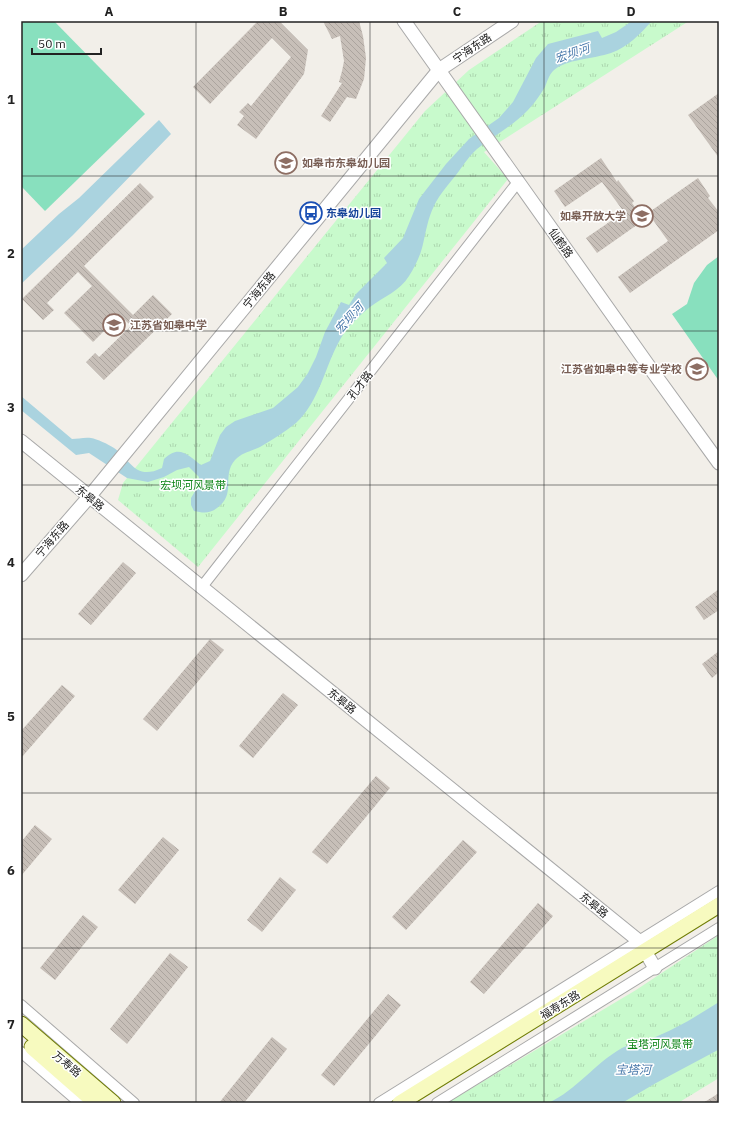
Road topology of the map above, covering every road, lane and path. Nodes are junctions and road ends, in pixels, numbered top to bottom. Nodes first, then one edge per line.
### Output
1 (404, 21) edge
2 (512, 21) edge
3 (439, 70) junction
4 (518, 182) junction
5 (21, 441) edge
6 (719, 463) edge
7 (89, 497) junction
8 (21, 575) edge
9 (201, 588) junction
10 (719, 891) edge
11 (719, 905) edge
12 (719, 916) edge
13 (719, 928) edge
14 (648, 955) junction
15 (21, 1005) edge
16 (21, 1024) edge
17 (21, 1038) edge
18 (21, 1052) edge
19 (80, 1103) edge
20 (96, 1103) edge
21 (113, 1103) edge
22 (134, 1103) edge
23 (379, 1103) edge
24 (400, 1103) edge
25 (419, 1103) edge
26 (437, 1103) edge

1 - 3 street, 仙鹤路
2 - 3 street, 宁海东路
3 - 4 street, 仙鹤路
3 - 7 street, 宁海东路
4 - 6 street, 仙鹤路
4 - 9 street, 孔才路
5 - 7 street, 东皋路
7 - 8 street, 宁海东路
7 - 9 street, 东皋路
9 - 14 street, 东皋路
10 - 14 street
11 - 14 main road, 福寿东路
12 - 14 main road, 福寿东路
13 - 14 street
14 - 23 street
14 - 24 main road, 福寿东路
14 - 25 main road, 福寿东路
14 - 26 street
15 - 22 street
16 - 21 main road, 万寿路
17 - 20 main road, 万寿路
18 - 19 street

